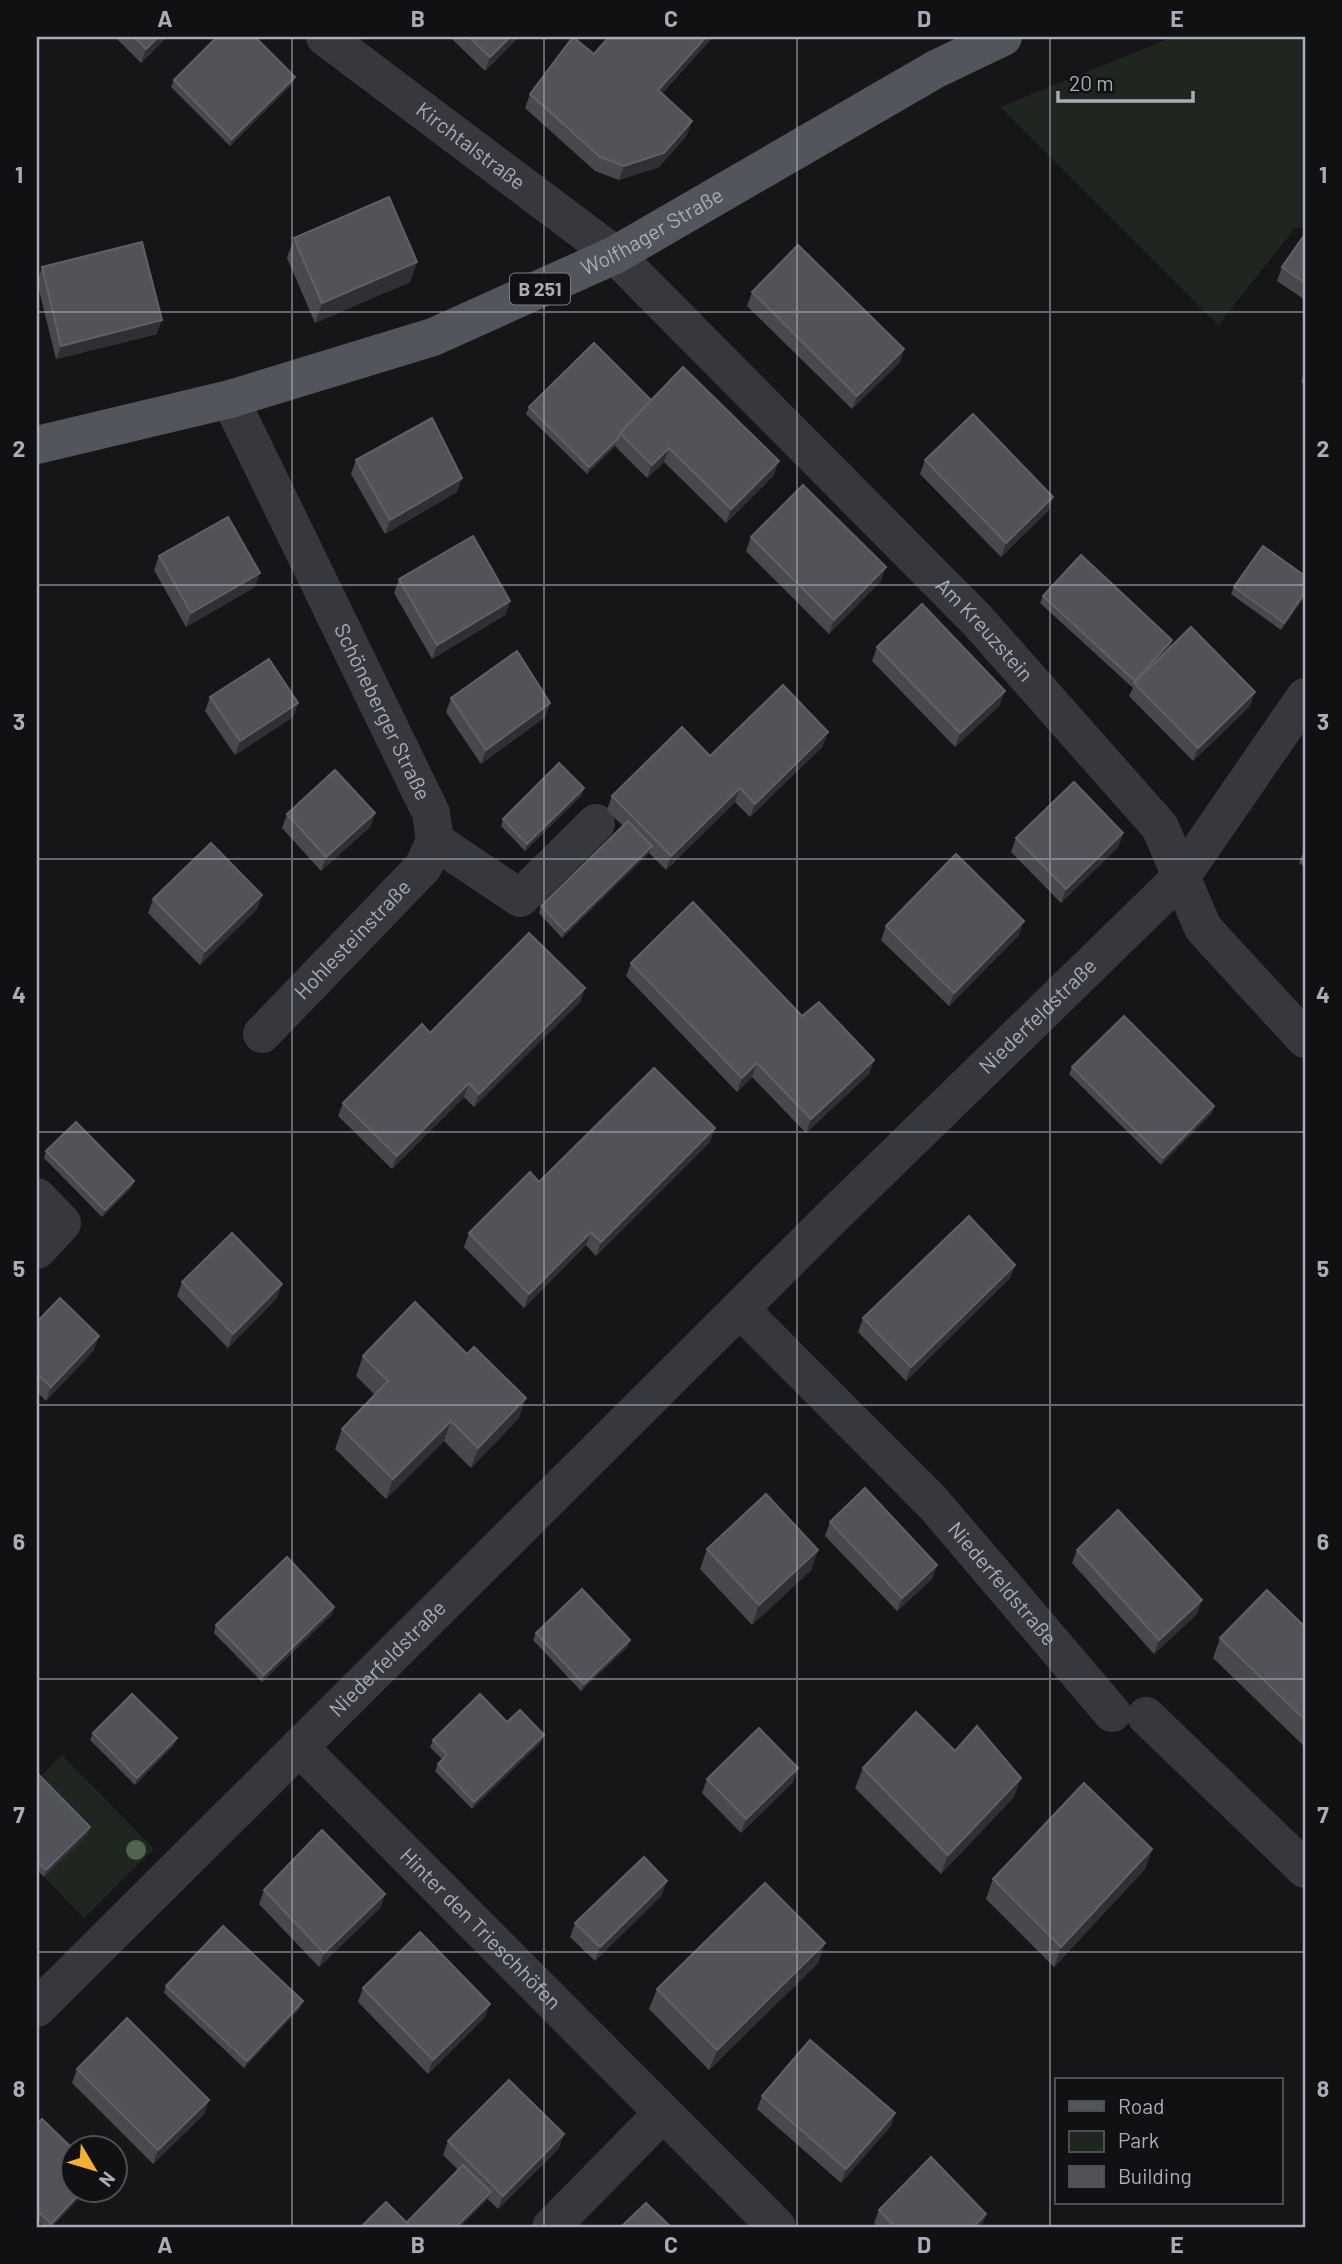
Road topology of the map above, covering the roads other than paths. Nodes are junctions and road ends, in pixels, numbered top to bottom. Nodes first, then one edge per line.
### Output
1 (325, 37) edge
2 (1003, 37) edge
3 (615, 255) junction
4 (230, 400) junction
5 (37, 445) edge
6 (1305, 697) edge
7 (596, 823) dead end
8 (435, 841) junction
9 (1181, 877) junction
10 (262, 1034) dead end
11 (1305, 1039) edge
12 (37, 1197) edge
13 (37, 1250) edge
14 (740, 1309) junction
15 (299, 1747) junction
16 (1298, 1846) edge
17 (37, 2008) edge
18 (662, 2114) junction
19 (551, 2227) edge
20 (777, 2227) edge

1 - 3 street, Kirchtalstraße
2 - 3 main road, Wolfhager Straße / B 251
3 - 4 main road, Wolfhager Straße / B 251
3 - 9 street, Am Kreuzstein
4 - 5 main road, Wolfhager Straße / B 251
4 - 8 street, Schöneberger Straße
6 - 9 street, Niederfeldstraße
7 - 8 street
8 - 10 street, Hohlesteinstraße
9 - 11 street, Am Kreuzstein
9 - 14 street, Niederfeldstraße
12 - 13 street
14 - 15 street, Niederfeldstraße
14 - 16 street, Niederfeldstraße
15 - 17 street, Niederfeldstraße
15 - 18 street, Hinter den Trieschhöfen
18 - 19 street
18 - 20 street, Hinter den Trieschhöfen

